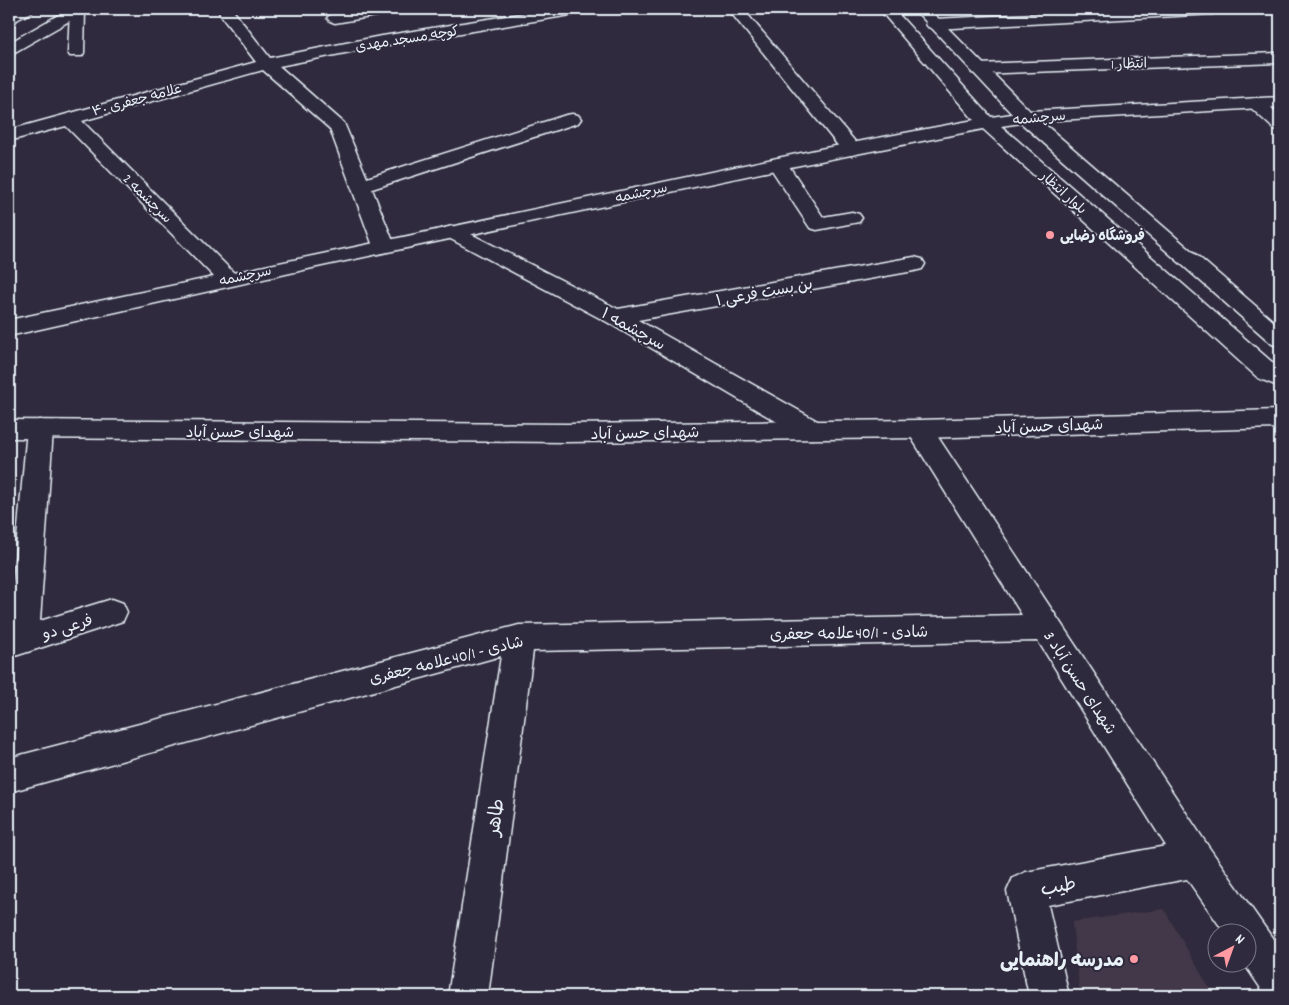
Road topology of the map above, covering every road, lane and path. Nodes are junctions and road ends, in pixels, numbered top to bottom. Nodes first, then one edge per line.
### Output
1 (27, 9) edge
2 (225, 9) edge
3 (388, 9) edge
4 (577, 9) edge
5 (735, 9) edge
6 (886, 9) edge
7 (921, 9) edge
8 (1213, 9) edge
9 (79, 10) edge
10 (335, 18) dead end
11 (9, 19) edge
12 (934, 24) junction
13 (9, 49) edge
14 (76, 54) dead end
15 (1280, 58) edge
16 (266, 64) junction
17 (978, 69) junction
18 (1280, 102) edge
19 (1256, 103) junction
20 (1025, 117) junction
21 (68, 118) junction
22 (572, 119) dead end
23 (987, 123) junction
24 (1280, 125) edge
25 (9, 136) edge
26 (851, 148) junction
27 (778, 164) junction
28 (361, 186) junction
29 (852, 218) dead end
30 (452, 232) junction
31 (384, 246) junction
32 (914, 264) dead end
33 (228, 278) junction
34 (615, 317) junction
35 (9, 328) edge
36 (1280, 339) edge
37 (1280, 379) edge
38 (1280, 419) edge
39 (9, 428) edge
40 (40, 429) junction
41 (919, 429) junction
42 (812, 430) junction
43 (112, 612) dead end
44 (1046, 628) junction
45 (519, 638) junction
46 (16, 642) edge
47 (9, 775) edge
48 (1195, 859) junction
49 (1238, 922) edge
50 (1256, 947) edge
51 (1280, 982) edge
52 (468, 996) edge
53 (1049, 996) edge

1 - 11 street
2 - 16 street
3 - 10 street
4 - 16 street, کوچه مسجد مهدی
5 - 26 street
6 - 23 street, بلوار انتظار
7 - 12 street, بلوار انتظار
8 - 12 street
9 - 13 street
9 - 14 street
12 - 17 street, بلوار انتظار
15 - 17 street, انتظار 1
16 - 21 street, علامه جعفری ۴۰
16 - 28 street
17 - 20 street, بلوار انتظار
18 - 19 street, سرچشمه
19 - 20 street, سرچشمه
19 - 24 street
20 - 23 street, سرچشمه
20 - 36 street, بلوار انتظار
21 - 25 street, علامه جعفری ۴۰
21 - 33 street, سرچشمه 2
22 - 28 street
23 - 26 street, سرچشمه
23 - 37 street, بلوار انتظار
26 - 27 street, سرچشمه
27 - 29 street
27 - 30 street, سرچشمه
28 - 31 street
30 - 31 street, سرچشمه
30 - 34 street, سرچشمه ۱
31 - 33 street, سرچشمه
32 - 34 street, بن بست فرعی ۱
33 - 35 street, سرچشمه
34 - 42 street, سرچشمه ۱
38 - 41 street, شهدای حسن آباد
39 - 40 street, شهدای حسن آباد
40 - 42 street, شهدای حسن آباد
40 - 46 street
41 - 42 street, شهدای حسن آباد
41 - 44 street, شهدای حسن آباد 3
43 - 46 street, فرعی دو
44 - 45 street, شادی - 40/1علامه جعفری
44 - 48 street, شهدای حسن آباد 3
45 - 47 street, شادی - 40/1علامه جعفری
45 - 52 street, طاهر
48 - 49 street, شهدای حسن آباد 3
48 - 53 street, طیب
50 - 51 street, شهدای حسن آباد 3

